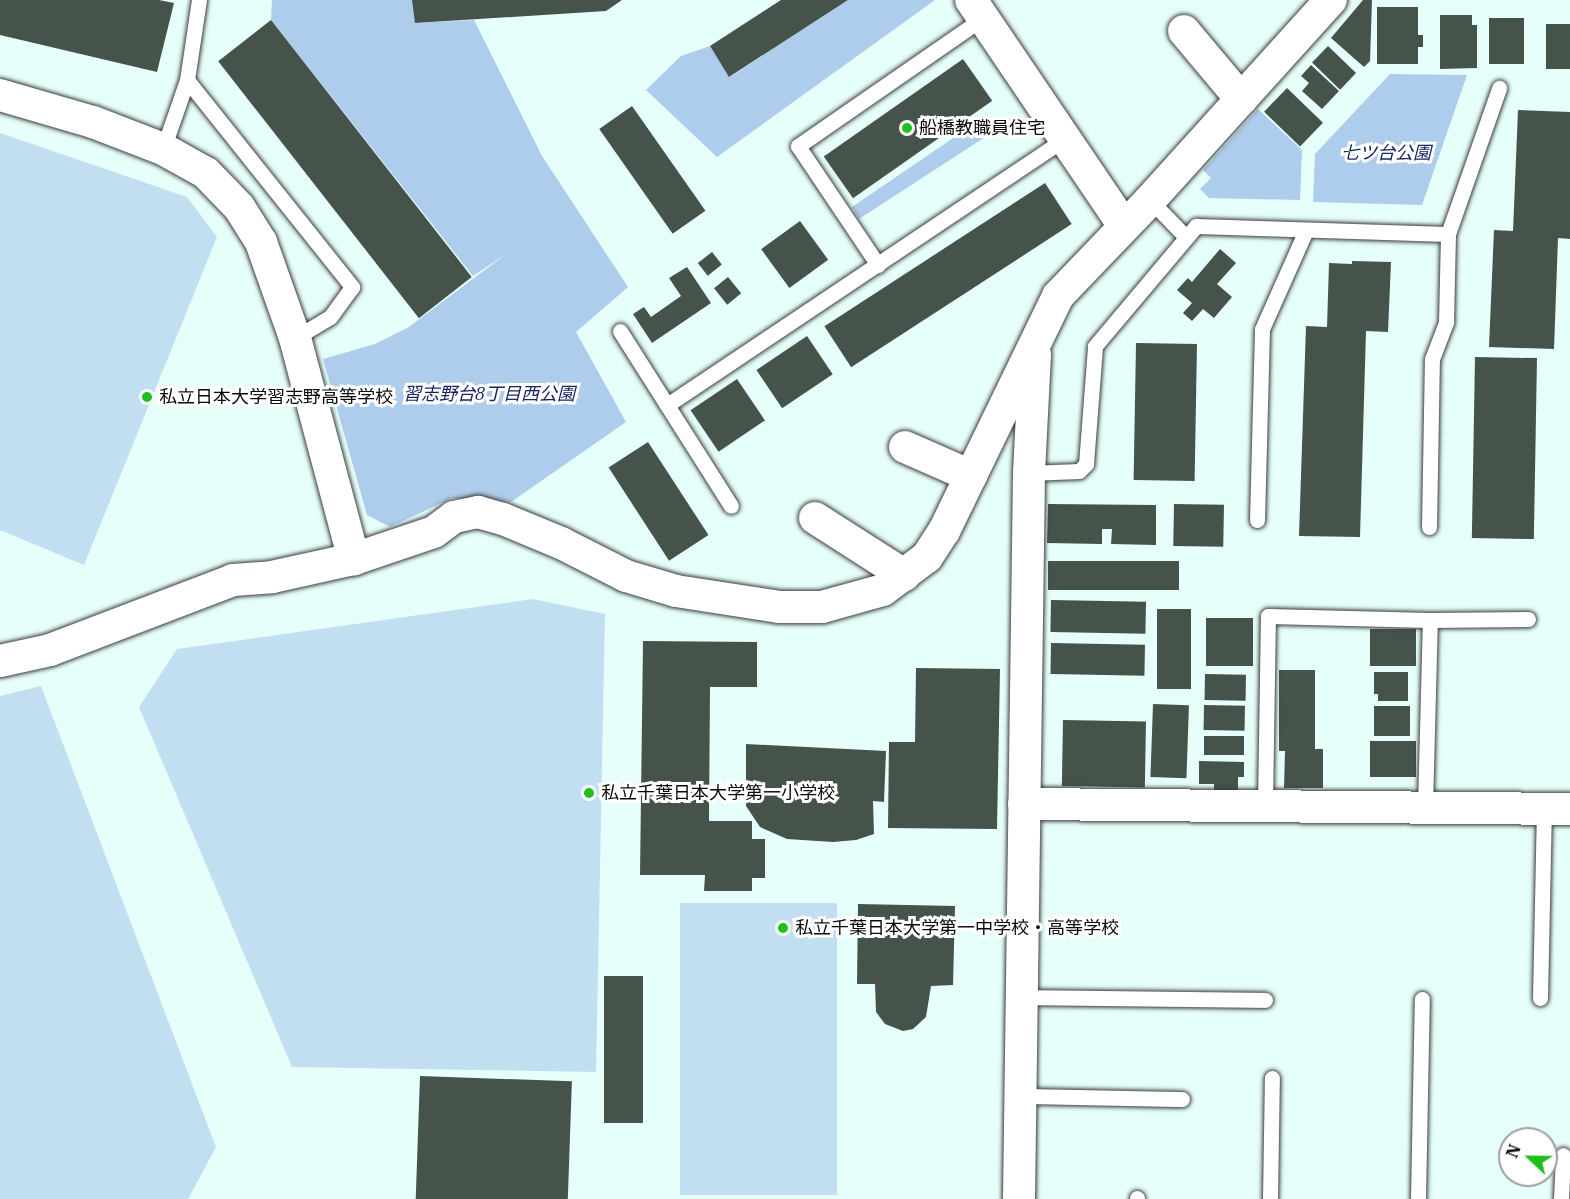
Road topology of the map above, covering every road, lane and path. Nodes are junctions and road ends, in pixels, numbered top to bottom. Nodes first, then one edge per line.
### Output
1 (199, 0) edge
2 (1315, 7) edge
3 (977, 9) edge
4 (1184, 31) dead end
5 (187, 80) junction
6 (1499, 88) dead end
7 (0, 95) edge
8 (1241, 99) junction
9 (1065, 139) junction
10 (163, 149) junction
11 (1150, 200) junction
12 (1124, 226) junction
13 (1306, 230) junction
14 (1448, 234) junction
15 (1186, 237) junction
16 (878, 265) junction
17 (620, 331) dead end
18 (295, 338) junction
19 (1035, 339) junction
20 (668, 405) junction
21 (905, 447) dead end
22 (1029, 473) junction
23 (971, 476) junction
24 (731, 506) dead end
25 (815, 518) dead end
26 (1257, 520) dead end
27 (1429, 527) dead end
28 (354, 559) junction
29 (904, 575) junction
30 (1528, 619) dead end
31 (1431, 620) junction
32 (0, 661) edge
33 (1024, 804) junction
34 (1265, 804) junction
35 (1425, 807) junction
36 (1557, 809) edge
37 (1023, 997) junction
38 (1539, 998) dead end
39 (1422, 999) dead end
40 (1265, 1000) dead end
41 (1272, 1078) dead end
42 (1021, 1096) junction
43 (1182, 1099) dead end
44 (1563, 1155) dead end
45 (1019, 1199) edge
46 (1270, 1199) edge
47 (1418, 1199) edge
48 (1561, 1199) edge

1 - 5 lane
2 - 8 street
3 - 9 street
3 - 16 lane
4 - 8 street
5 - 10 lane
5 - 18 lane
6 - 14 lane
7 - 10 street
8 - 11 street
9 - 12 street
9 - 16 lane
10 - 18 street
11 - 12 street
11 - 15 lane
12 - 19 street
13 - 14 lane
13 - 15 lane
13 - 26 lane
14 - 27 lane
15 - 22 lane
16 - 20 lane
17 - 20 lane
18 - 28 street
19 - 22 street
19 - 23 street
20 - 24 lane
21 - 23 street
22 - 33 street
23 - 29 street
25 - 29 street
28 - 29 street
28 - 32 street
30 - 31 lane
31 - 34 lane
31 - 35 lane
33 - 34 street
33 - 37 street
34 - 35 street
35 - 36 street
36 - 38 lane
37 - 40 lane
37 - 42 street
39 - 47 lane
41 - 46 lane
42 - 43 lane
42 - 45 street
44 - 48 lane

